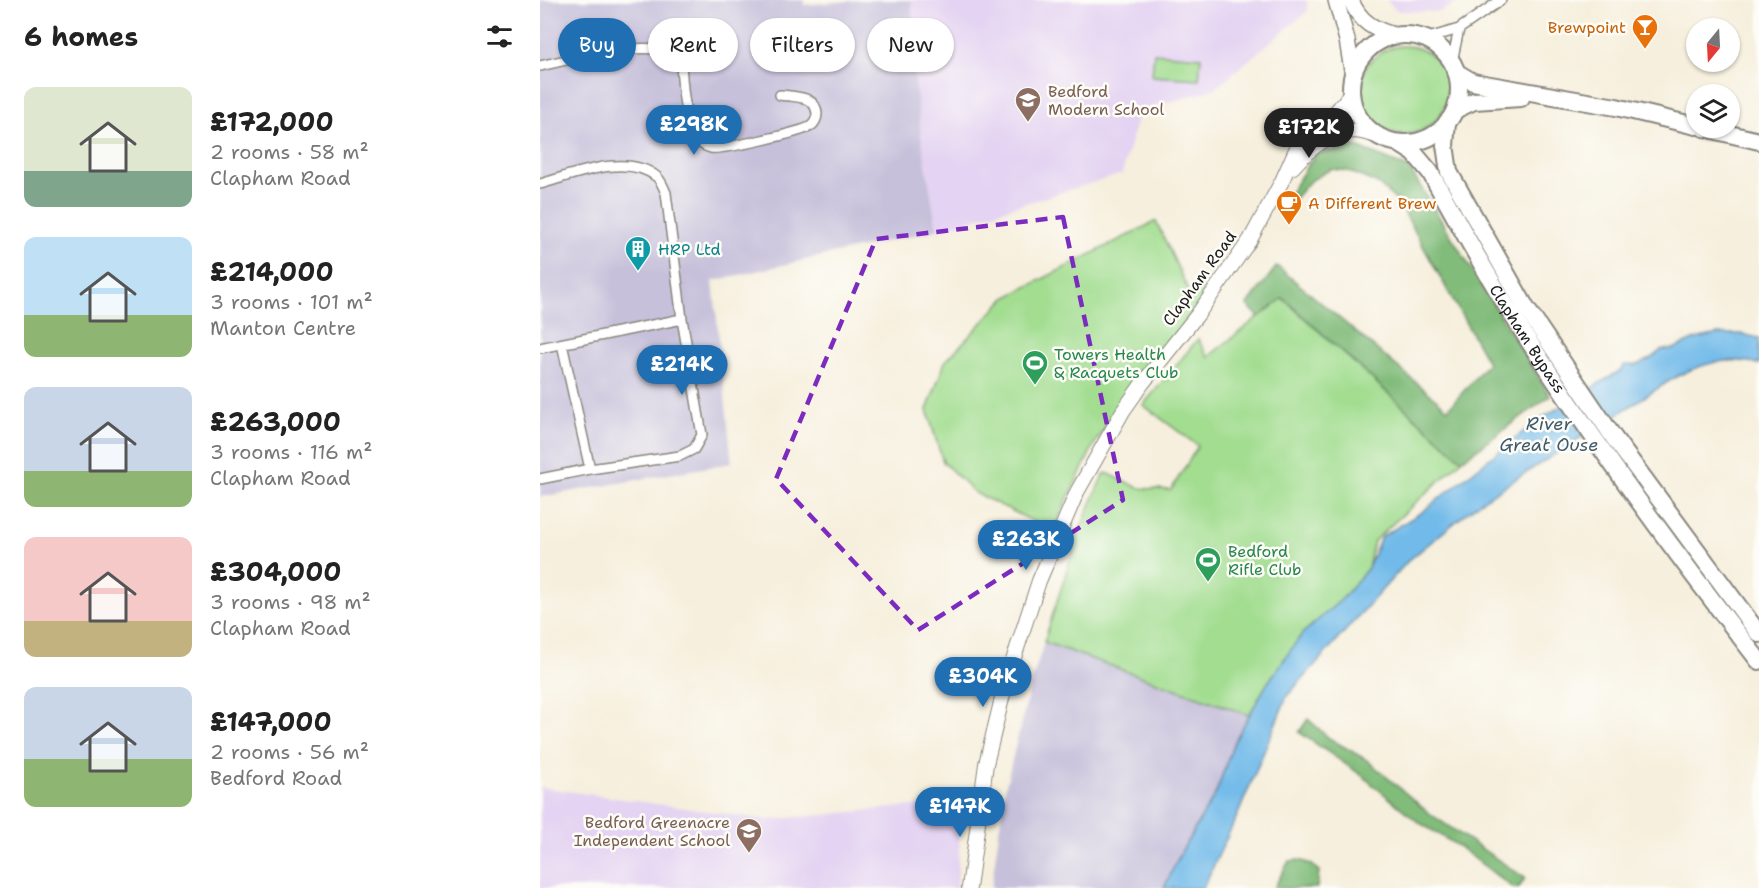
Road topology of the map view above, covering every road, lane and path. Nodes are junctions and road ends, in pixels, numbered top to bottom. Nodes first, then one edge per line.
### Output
1 (1336, 0) edge
2 (1351, 0) edge
3 (1501, 0) edge
4 (1459, 29) junction
5 (1398, 36) junction
6 (1425, 39) junction
7 (540, 66) edge
8 (1454, 67) junction
9 (1352, 84) junction
10 (780, 95) dead end
11 (1565, 99) junction
12 (1451, 116) junction
13 (1686, 124) edge
14 (1377, 136) junction
15 (1740, 137) edge
16 (1759, 141) edge
17 (1398, 143) junction
18 (1282, 181) junction
19 (540, 184) edge
20 (1518, 309) junction
21 (682, 319) junction
22 (562, 344) junction
23 (540, 348) edge
24 (590, 469) junction
25 (540, 479) edge
26 (1759, 634) edge
27 (1759, 661) edge
28 (969, 888) edge

1 - 9 main road
2 - 5 main road
3 - 4 street
4 - 6 street
4 - 8 street
5 - 6 highway
5 - 9 highway
6 - 8 highway
7 - 10 street
8 - 11 highway
8 - 12 highway
9 - 14 highway
9 - 18 street, Clapham Road
11 - 12 highway
11 - 13 highway
12 - 17 highway
12 - 20 highway, Clapham Bypass
14 - 17 highway
14 - 18 street, Clapham Road
15 - 16 highway
17 - 20 highway, Clapham Bypass
18 - 28 street, Clapham Road
19 - 21 street
20 - 26 highway, Clapham Bypass
20 - 27 highway, Clapham Bypass
21 - 22 street
21 - 24 street
22 - 23 street
22 - 24 street
24 - 25 street

